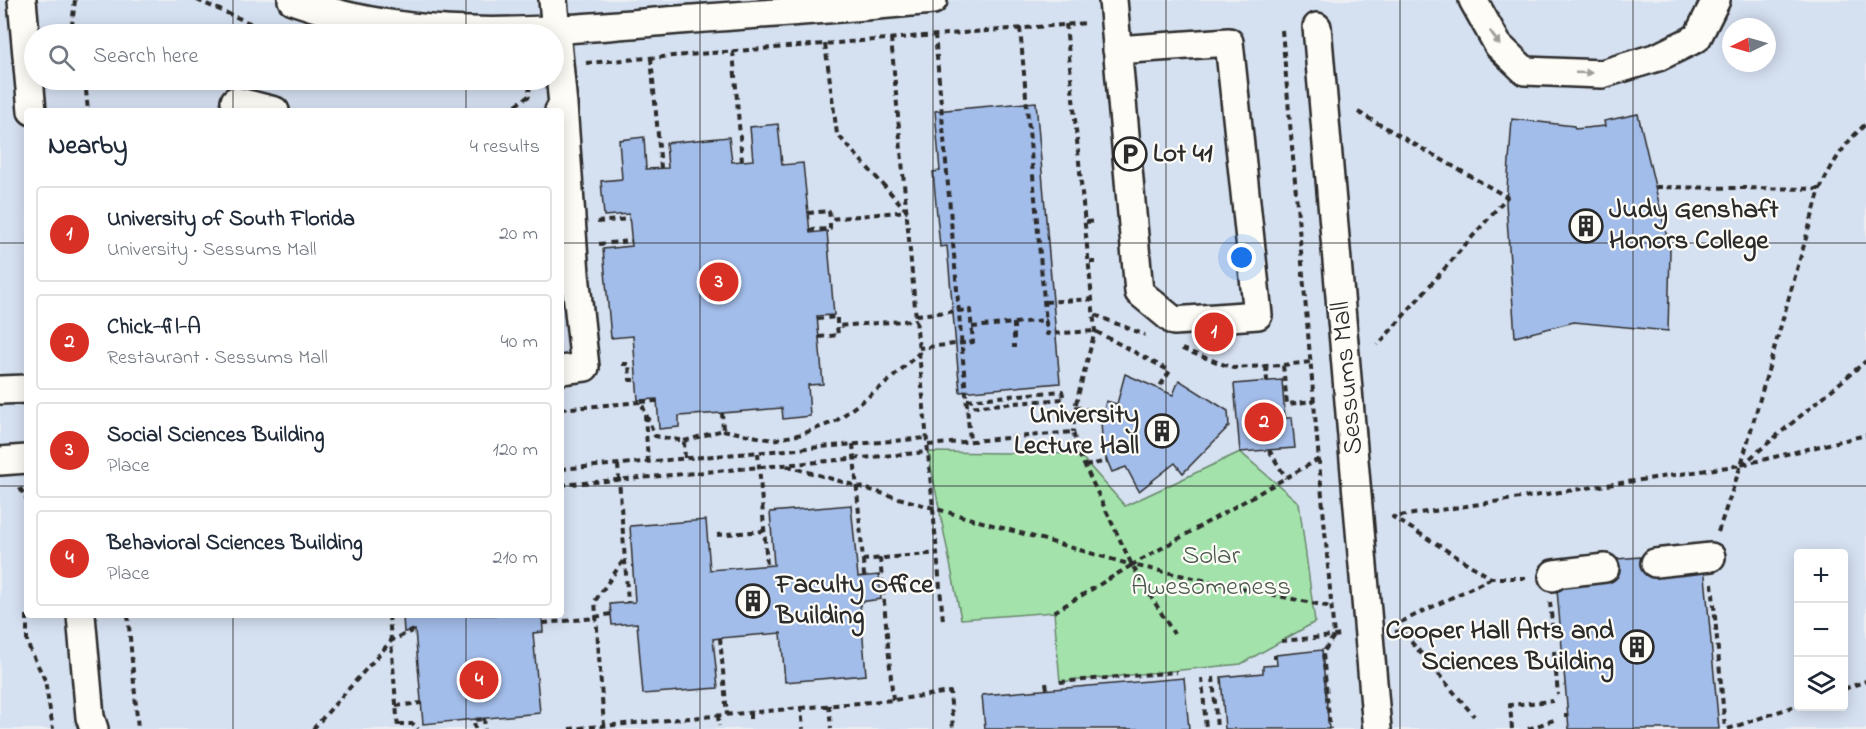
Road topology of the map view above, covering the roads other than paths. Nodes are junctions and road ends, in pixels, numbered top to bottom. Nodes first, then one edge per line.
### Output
1 (22, 0) edge
2 (292, 0) edge
3 (553, 0) edge
4 (933, 0) edge
5 (1113, 0) edge
6 (1473, 0) edge
7 (1716, 0) edge
8 (881, 2) edge
9 (24, 24) edge
10 (384, 24) edge
11 (555, 24) edge
12 (1317, 27) dead end
13 (564, 29) edge
14 (1117, 50) junction
15 (30, 90) edge
16 (560, 90) edge
17 (236, 101) dead end
18 (32, 108) edge
19 (263, 108) edge
20 (561, 108) edge
21 (564, 146) edge
22 (564, 370) edge
23 (24, 389) edge
24 (0, 390) edge
25 (24, 459) edge
26 (0, 461) edge
27 (1711, 557) road end
28 (1654, 563) dead end
29 (1605, 568) dead end
30 (1547, 585) road end
31 (81, 618) edge
32 (94, 729) edge
33 (1377, 729) edge

1 - 9 street
2 - 10 street
3 - 11 street
4 - 8 street
5 - 14 street
6 -> 7 street
8 - 13 street
12 - 33 street, Sessums Mall
14 - 14 street
15 - 18 street
16 - 20 street
17 - 19 street
21 - 22 street
23 - 24 street
25 - 26 street
27 - 28 street
29 - 30 street
31 - 32 street

